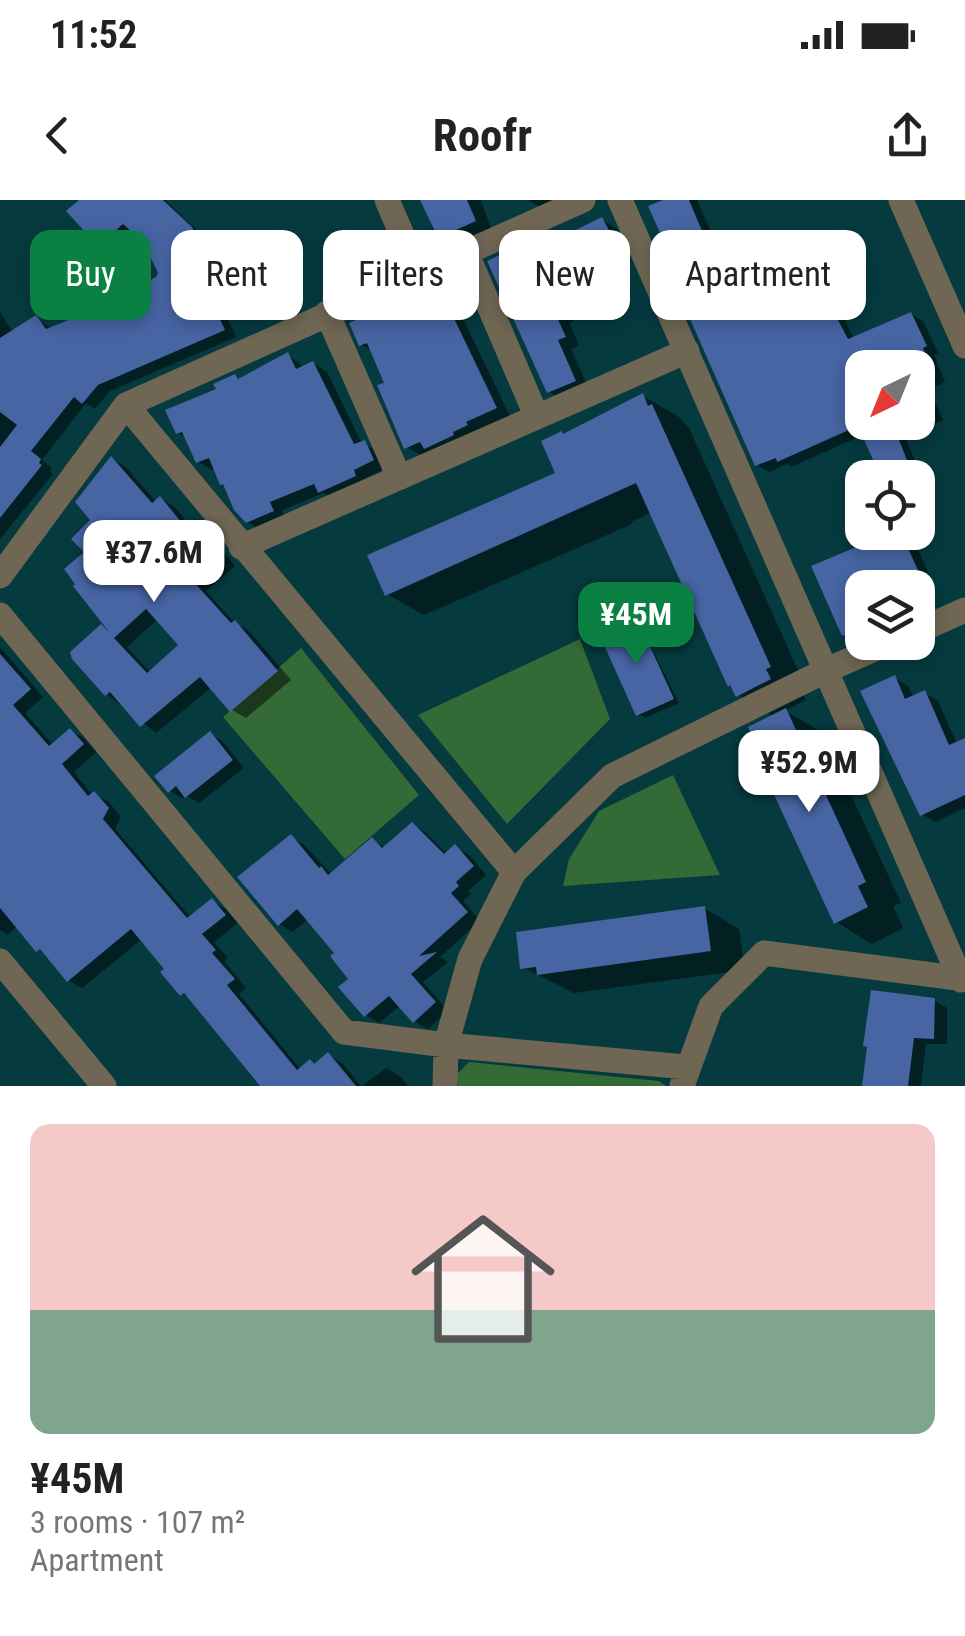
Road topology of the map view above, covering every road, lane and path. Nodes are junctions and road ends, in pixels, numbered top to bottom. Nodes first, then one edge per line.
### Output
1 (387, 200) edge
2 (582, 200) edge
3 (620, 200) edge
4 (901, 200) edge
5 (400, 230) edge
6 (479, 246) edge
7 (479, 282) edge
8 (323, 315) edge
9 (330, 320) edge
10 (965, 346) edge
11 (687, 351) junction
12 (126, 405) junction
13 (536, 414) junction
14 (399, 477) junction
15 (242, 547) junction
16 (0, 576) edge
17 (965, 610) edge
18 (0, 615) edge
19 (935, 623) edge
20 (850, 660) edge
21 (827, 670) junction
22 (514, 872) junction
23 (0, 961) edge
24 (963, 980) edge
25 (446, 1045) junction
26 (684, 1076) edge
27 (104, 1086) edge
28 (445, 1086) edge

1 - 5 street
2 - 6 street
3 - 11 street
4 - 10 street
7 - 13 street
8 - 12 street
9 - 14 street
11 - 13 street
11 - 21 street
12 - 15 street
12 - 16 street
13 - 14 street
14 - 15 street
15 - 22 street
17 - 19 street
18 - 25 street
20 - 21 street
21 - 22 street
21 - 24 street
22 - 25 street
23 - 27 street
24 - 26 street
25 - 26 street
25 - 28 street

